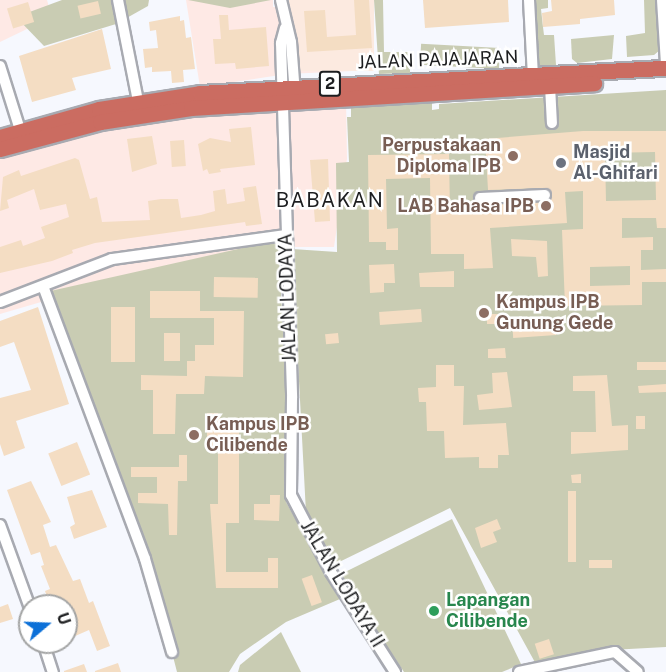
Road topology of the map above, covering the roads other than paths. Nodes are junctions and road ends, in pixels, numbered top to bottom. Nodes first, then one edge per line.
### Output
1 (118, 0) edge
2 (281, 0) edge
3 (529, 0) edge
4 (662, 0) edge
5 (0, 66) edge
6 (666, 66) edge
7 (533, 76) junction
8 (666, 77) edge
9 (550, 86) junction
10 (290, 94) junction
11 (138, 101) junction
12 (552, 123) dead end
13 (20, 130) junction
14 (0, 137) edge
15 (0, 149) edge
16 (545, 195) dead end
17 (480, 198) dead end
18 (286, 235) junction
19 (43, 286) junction
20 (0, 302) edge
21 (291, 495) joint
22 (0, 525) edge
23 (25, 594) edge
24 (172, 652) dead end
25 (47, 654) edge
26 (539, 670) edge
27 (54, 672) edge
28 (395, 672) edge
29 (519, 672) edge
30 (638, 672) edge

1 - 11 street
2 - 10 street, JALAN LODAYA
3 - 7 street
4 - 6 street
5 - 13 street
6 - 7 highway, JALAN PAJAJARAN / 2
7 - 10 highway, JALAN PAJAJARAN / 2
8 - 9 highway, JALAN PAJAJARAN / 2
9 - 10 highway, JALAN PAJAJARAN / 2
9 - 12 street
10 - 11 highway, JALAN PAJAJARAN / 2
10 - 15 highway, JALAN PAJAJARAN / 2
10 - 18 street, JALAN LODAYA
11 - 13 highway, JALAN PAJAJARAN / 2
13 - 14 highway, JALAN PAJAJARAN / 2
16 - 17 street
18 - 19 street
18 - 21 street, JALAN LODAYA
19 - 20 street
19 - 24 street
21 - 28 street, JALAN LODAYA II
22 - 23 street
25 - 27 street
26 - 29 street
26 - 30 street

